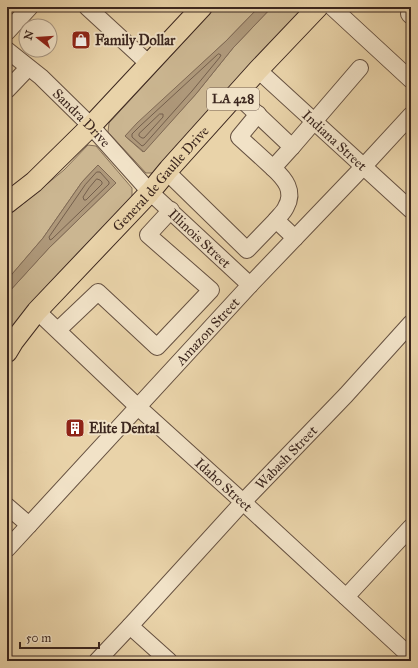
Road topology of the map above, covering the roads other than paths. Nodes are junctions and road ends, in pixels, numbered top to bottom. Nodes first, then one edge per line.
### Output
1 (30, 7) edge
2 (87, 7) edge
3 (202, 7) edge
4 (318, 7) edge
5 (332, 7) edge
6 (7, 32) edge
7 (7, 50) edge
8 (150, 64) junction
9 (28, 68) junction
10 (360, 68) dead end
11 (258, 70) junction
12 (411, 80) edge
13 (7, 90) edge
14 (237, 94) junction
15 (258, 114) junction
16 (411, 115) edge
17 (314, 121) junction
18 (92, 126) junction
19 (292, 147) junction
20 (364, 166) junction
21 (274, 168) junction
22 (167, 172) junction
23 (150, 192) junction
24 (7, 203) edge
25 (171, 210) junction
26 (411, 210) edge
27 (276, 220) junction
28 (295, 238) junction
29 (250, 285) junction
30 (37, 311) junction
31 (411, 324) edge
32 (58, 330) junction
33 (7, 352) edge
34 (138, 406) junction
35 (243, 502) junction
36 (7, 506) edge
37 (29, 526) junction
38 (411, 527) edge
39 (7, 549) edge
40 (346, 597) junction
41 (130, 626) junction
42 (411, 657) edge
43 (97, 661) edge
44 (169, 661) edge

1 - 6 street
2 - 8 street
3 - 8 main road
4 - 11 main road, General de Gaulle Drive / LA 428
5 - 12 street
7 - 9 street, Sandra Drive
8 - 18 main road
9 - 13 street
9 - 18 street, Sandra Drive
10 - 17 street
11 - 14 main road, General de Gaulle Drive / LA 428
11 - 17 street, Indiana Street
14 - 15 street
14 - 22 main road, General de Gaulle Drive / LA 428
15 - 19 street
15 - 21 street
16 - 20 street, Amazon Street
17 - 19 street
17 - 20 street, Indiana Street
18 - 23 street, Sandra Drive
18 - 24 main road
19 - 21 street
20 - 26 street, Indiana Street
20 - 28 street, Amazon Street
21 - 27 street
22 - 23 main road, General de Gaulle Drive / LA 428
22 - 27 street
23 - 25 street, Illinois Street
23 - 30 main road, General de Gaulle Drive / LA 428
25 - 29 street, Illinois Street
25 - 32 street
27 - 28 street
28 - 29 street, Amazon Street
29 - 34 street, Amazon Street
30 - 32 street, Idaho Street
30 - 33 main road, General de Gaulle Drive / LA 428
31 - 35 street, Wabash Street
32 - 34 street, Idaho Street
34 - 35 street, Idaho Street
34 - 37 street, Amazon Street
35 - 40 street, Idaho Street
35 - 41 street, Wabash Street
36 - 37 street
37 - 39 street, Amazon Street
38 - 40 street
40 - 42 street, Idaho Street
41 - 43 street, Wabash Street
41 - 44 street

